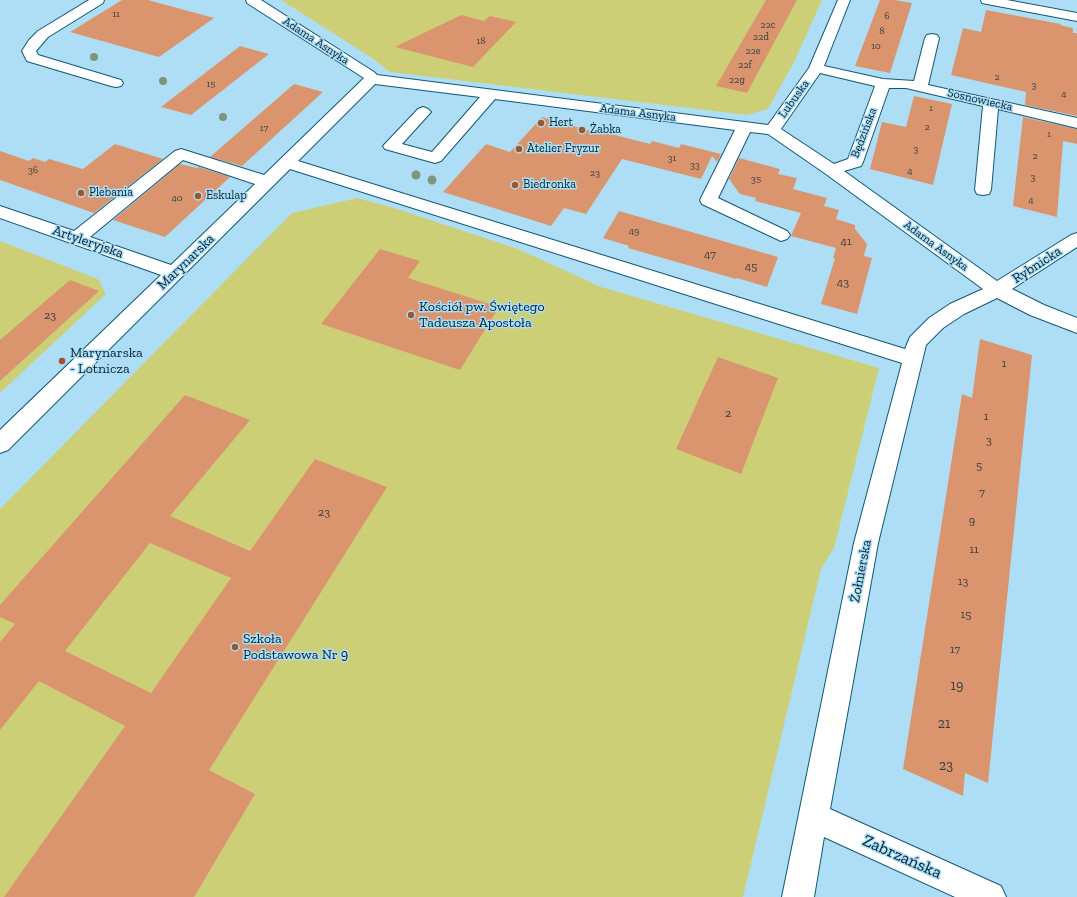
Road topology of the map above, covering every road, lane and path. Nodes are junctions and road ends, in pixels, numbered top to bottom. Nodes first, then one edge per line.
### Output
1 (98, 0) edge
2 (252, 0) edge
3 (844, 0) edge
4 (988, 0) edge
5 (1077, 17) edge
6 (932, 38) dead end
7 (816, 68) junction
8 (372, 79) junction
9 (116, 83) dead end
10 (883, 83) junction
11 (920, 87) junction
12 (491, 94) junction
13 (991, 103) junction
14 (423, 112) dead end
15 (1077, 122) edge
16 (745, 126) junction
17 (772, 130) junction
18 (286, 163) junction
19 (832, 170) junction
20 (267, 182) junction
21 (983, 190) dead end
22 (0, 212) edge
23 (781, 235) dead end
24 (77, 238) junction
25 (1077, 239) edge
26 (175, 273) junction
27 (997, 290) junction
28 (1077, 326) edge
29 (913, 359) junction
30 (0, 444) edge
31 (813, 817) junction
32 (798, 897) edge
33 (990, 897) edge

1 - 9 street
2 - 8 street, Adama Asnyka
3 - 7 street, Lubuska
4 - 5 street
6 - 11 street
7 - 10 street, Lubuska
7 - 17 street, Lubuska
8 - 12 street, Adama Asnyka
8 - 18 street, Marynarska
10 - 11 street, Sosnowiecka
10 - 19 street, Będzińska
11 - 13 street, Sosnowiecka
12 - 14 street
12 - 16 street, Adama Asnyka
13 - 15 street, Sosnowiecka
13 - 21 street
16 - 17 street, Adama Asnyka
16 - 23 street
17 - 19 street, Adama Asnyka
18 - 20 street, Marynarska
18 - 29 street
19 - 27 street, Adama Asnyka
20 - 24 street
20 - 26 street, Marynarska
22 - 24 street, Artyleryjska
24 - 26 street, Artyleryjska
25 - 27 street, Rybnicka
26 - 30 street, Marynarska
27 - 28 street, Adama Asnyka
27 - 29 street, Żołnierska
29 - 31 street, Żołnierska
31 - 32 street, Żołnierska
31 - 33 street, Zabrzańska

